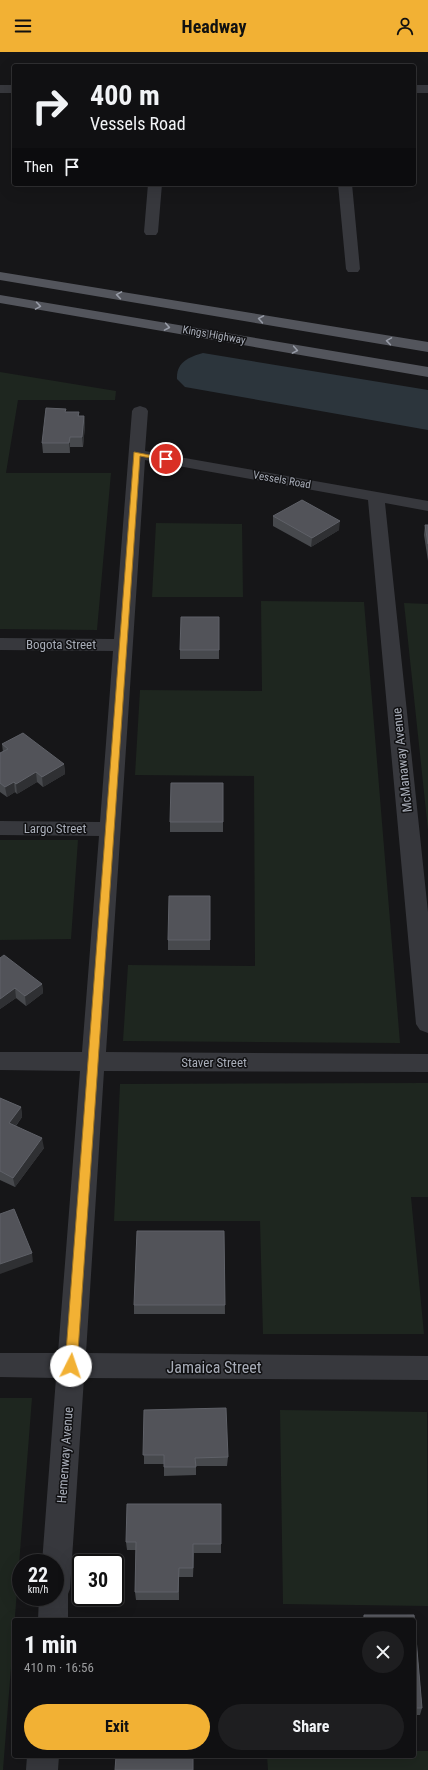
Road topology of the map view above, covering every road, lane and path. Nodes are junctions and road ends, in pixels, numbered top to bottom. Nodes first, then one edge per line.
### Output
1 (0, 89) edge
2 (12, 89) edge
3 (416, 89) edge
4 (428, 89) edge
5 (155, 186) edge
6 (345, 186) edge
7 (151, 232) dead end
8 (353, 269) dead end
9 (0, 276) edge
10 (0, 299) edge
11 (428, 347) edge
12 (428, 372) edge
13 (140, 411) dead end
14 (137, 454) junction
15 (376, 497) junction
16 (428, 506) edge
17 (0, 644) edge
18 (123, 645) junction
19 (0, 828) edge
20 (110, 828) junction
21 (428, 1024) edge
22 (0, 1061) edge
23 (93, 1062) junction
24 (428, 1064) edge
25 (0, 1365) edge
26 (71, 1366) junction
27 (428, 1368) edge
28 (58, 1554) edge
29 (54, 1606) edge
30 (53, 1618) edge
31 (43, 1758) edge
32 (42, 1770) edge

1 - 2 street
3 - 4 street
5 - 7 street
6 - 8 street
11 -> 9 main road, Kings Highway
10 -> 12 main road, Kings Highway
13 - 14 street, Hemenway Avenue
14 - 15 street, Vessels Road
14 - 18 street, Hemenway Avenue
15 - 16 street, Vessels Road
15 - 21 street, McManaway Avenue
17 - 18 street, Bogota Street
18 - 20 street, Hemenway Avenue
19 - 20 street, Largo Street
20 - 23 street, Hemenway Avenue
22 - 23 street, Staver Street
23 - 24 street, Staver Street
23 - 26 street, Hemenway Avenue
25 - 26 street, Jamaica Street
26 - 27 street, Jamaica Street
26 - 28 street, Hemenway Avenue
29 - 30 street
31 - 32 street

